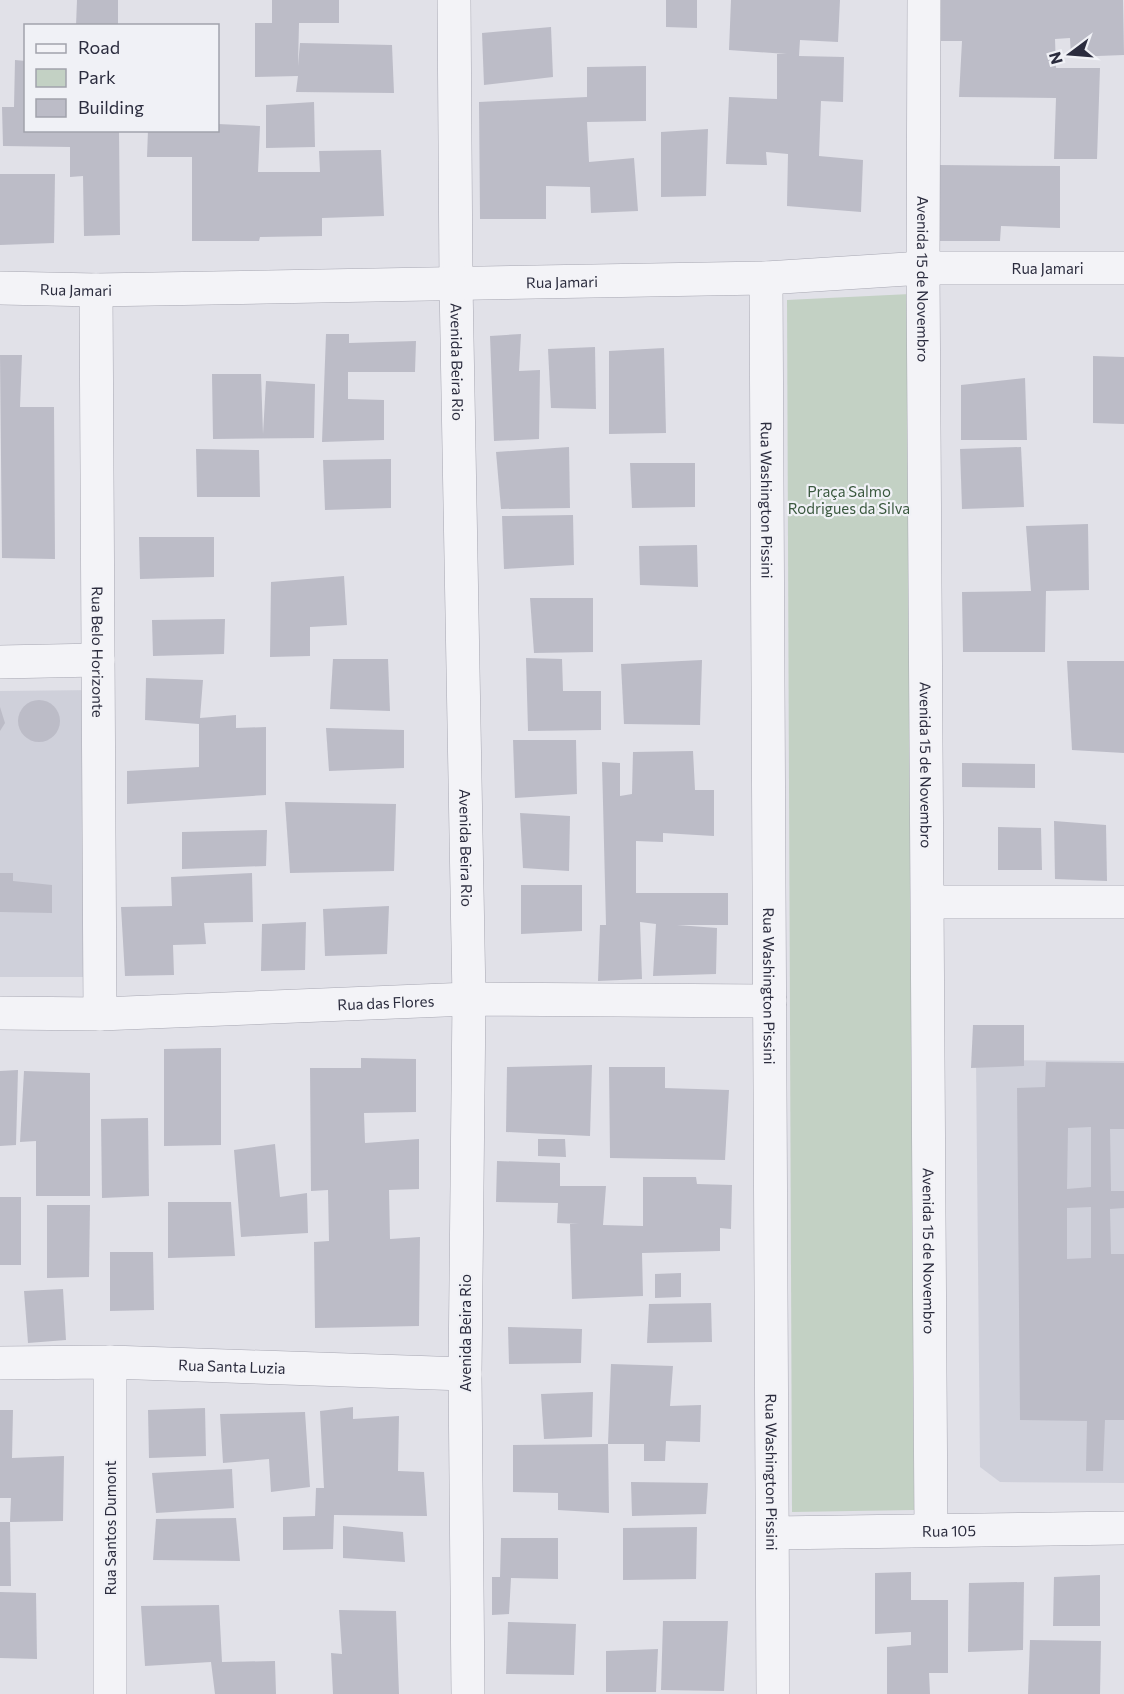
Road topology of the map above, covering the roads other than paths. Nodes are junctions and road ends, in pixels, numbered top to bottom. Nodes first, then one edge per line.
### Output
1 (454, 0) edge
2 (924, 0) edge
3 (923, 268) junction
4 (1124, 268) edge
5 (766, 278) junction
6 (456, 283) junction
7 (0, 288) edge
8 (96, 290) junction
9 (98, 660) junction
10 (0, 662) edge
11 (928, 902) junction
12 (1124, 902) edge
13 (469, 999) junction
14 (770, 1001) junction
15 (0, 1013) edge
16 (100, 1014) junction
17 (110, 1362) junction
18 (0, 1363) edge
19 (465, 1374) junction
20 (1124, 1528) edge
21 (931, 1530) junction
22 (773, 1533) junction
23 (110, 1694) edge
24 (468, 1694) edge
25 (772, 1694) edge

1 - 6 street, Avenida Beira Rio
2 - 3 street, Avenida 15 de Novembro
3 - 4 street, Rua Jamari
3 - 5 street, Rua Jamari
3 - 11 street, Avenida 15 de Novembro
5 - 6 street, Rua Jamari
5 - 14 street, Rua Washington Pissini
6 - 8 street, Rua Jamari
6 - 13 street, Avenida Beira Rio
7 - 8 street, Rua Jamari
8 - 9 street, Rua Belo Horizonte
9 - 10 street
9 - 16 street, Rua Belo Horizonte
11 - 12 street
11 - 21 street, Avenida 15 de Novembro
13 - 14 street, Rua das Flores
13 - 16 street, Rua das Flores
13 - 19 street, Avenida Beira Rio
14 - 22 street, Rua Washington Pissini
15 - 16 street, Rua das Flores
17 - 18 street, Rua Santa Luzia
17 - 19 street, Rua Santa Luzia
17 - 23 street, Rua Santos Dumont
19 - 24 street, Avenida Beira Rio
20 - 21 street, Rua 105
21 - 22 street, Rua 105
22 - 25 street, Rua Washington Pissini

